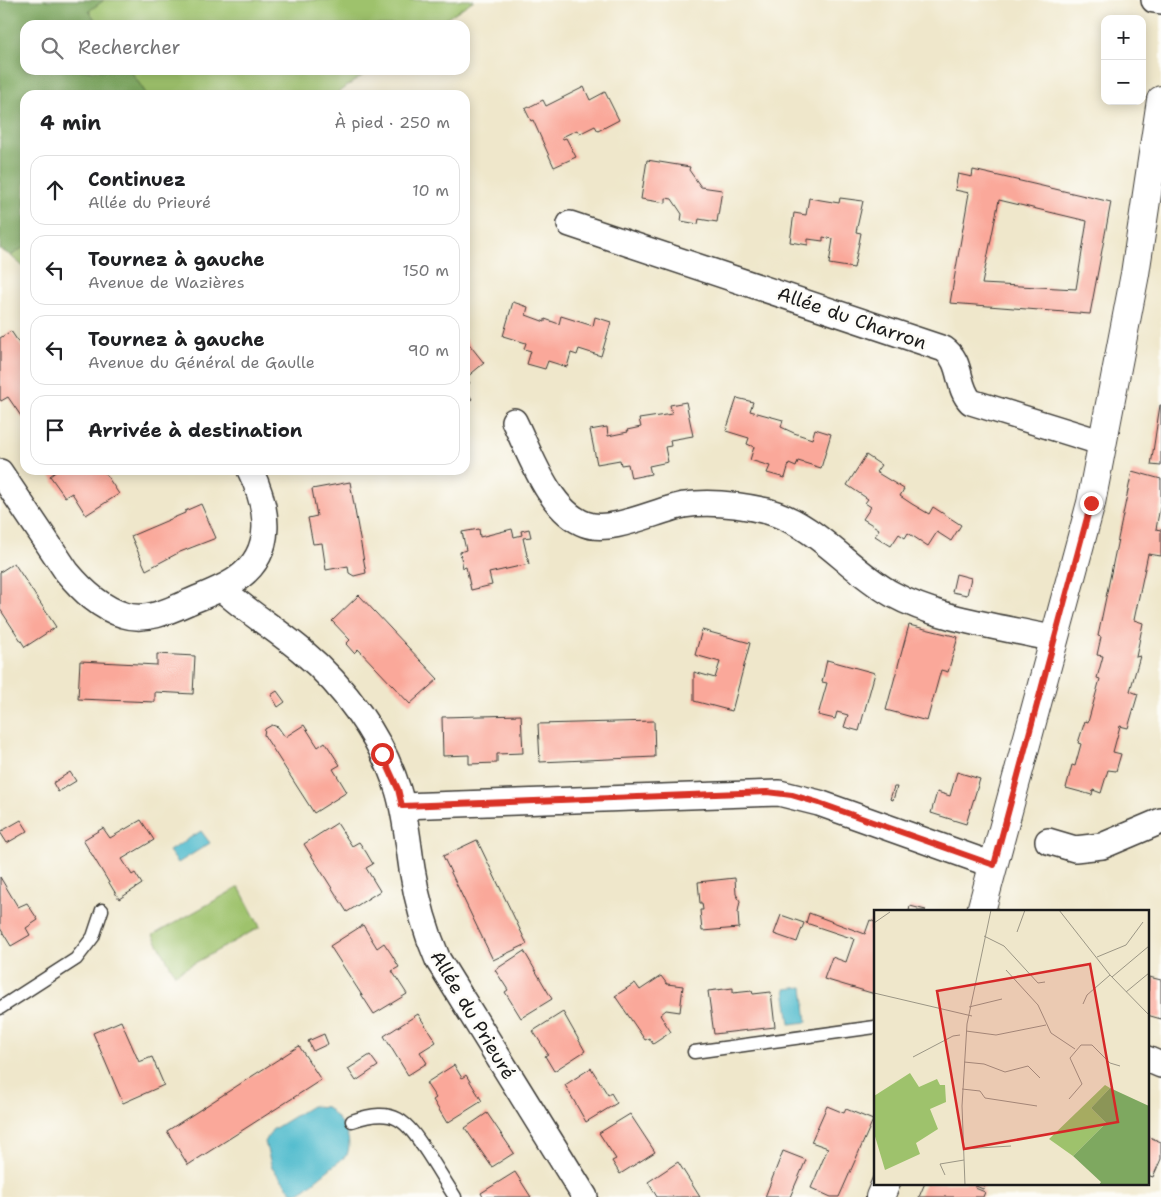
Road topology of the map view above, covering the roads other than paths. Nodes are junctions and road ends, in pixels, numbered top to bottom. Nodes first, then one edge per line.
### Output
1 (1154, 0) edge
2 (1161, 1) edge
3 (1161, 100) edge
4 (570, 224) dead end
5 (514, 420) dead end
6 (1103, 443) junction
7 (0, 472) edge
8 (252, 475) edge
9 (221, 588) junction
10 (1055, 639) junction
11 (402, 806) junction
12 (1161, 821) edge
13 (1048, 842) dead end
14 (994, 865) junction
15 (102, 910) dead end
16 (981, 910) edge
17 (0, 1008) edge
18 (874, 1027) edge
19 (694, 1052) dead end
20 (1148, 1059) edge
21 (1161, 1065) edge
22 (352, 1121) dead end
23 (886, 1184) edge
24 (455, 1197) edge
25 (585, 1197) edge
26 (880, 1197) edge

1 - 2 street
3 - 6 main road
4 - 6 street, Allée du Charron
5 - 10 street
6 - 10 main road
7 - 9 street
8 - 9 street
9 - 11 street, Allée du Prieuré
10 - 14 main road
11 - 14 street
11 - 25 street, Allée du Prieuré
12 - 13 street
14 - 16 main road
15 - 17 lane
18 - 19 lane
20 - 21 street
22 - 24 lane
23 - 26 main road

